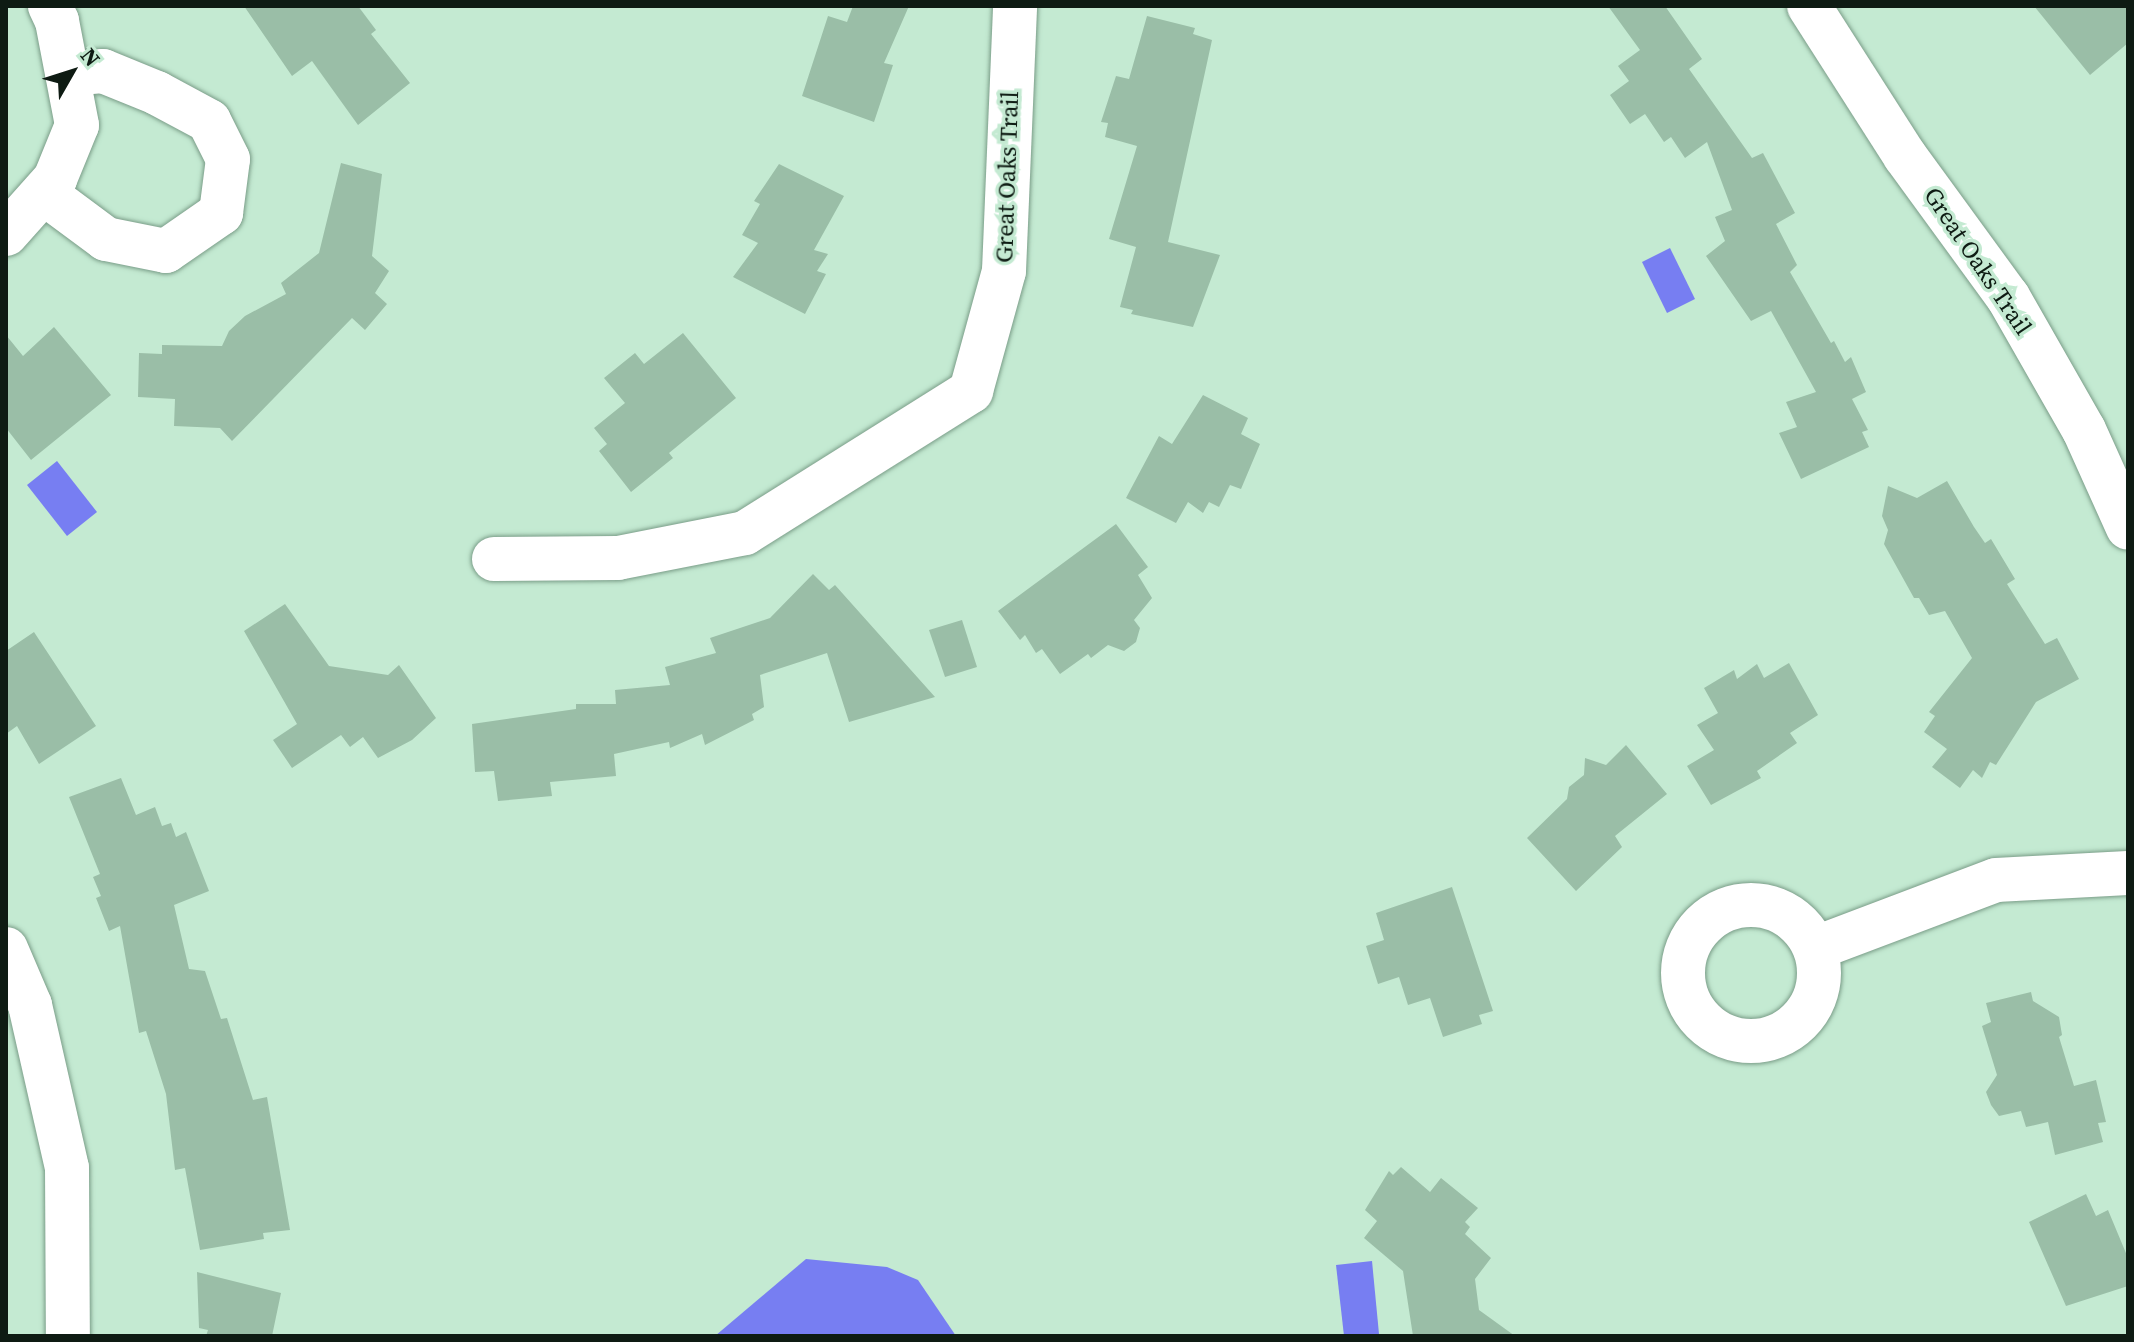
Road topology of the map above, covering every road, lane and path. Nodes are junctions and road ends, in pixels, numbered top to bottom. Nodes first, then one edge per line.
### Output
1 (50, 6) edge
2 (1015, 6) edge
3 (1809, 6) edge
4 (67, 74) junction
5 (44, 193) junction
6 (6, 234) edge
7 (2128, 528) edge
8 (494, 559) dead end
9 (2128, 873) edge
10 (1816, 948) dead end
11 (6, 949) edge
12 (68, 1336) edge

1 - 4 street
2 - 8 street, Great Oaks Trail
3 - 7 street, Great Oaks Trail
4 - 5 street
4 - 5 street
5 - 6 street
9 - 10 street
11 - 12 street

